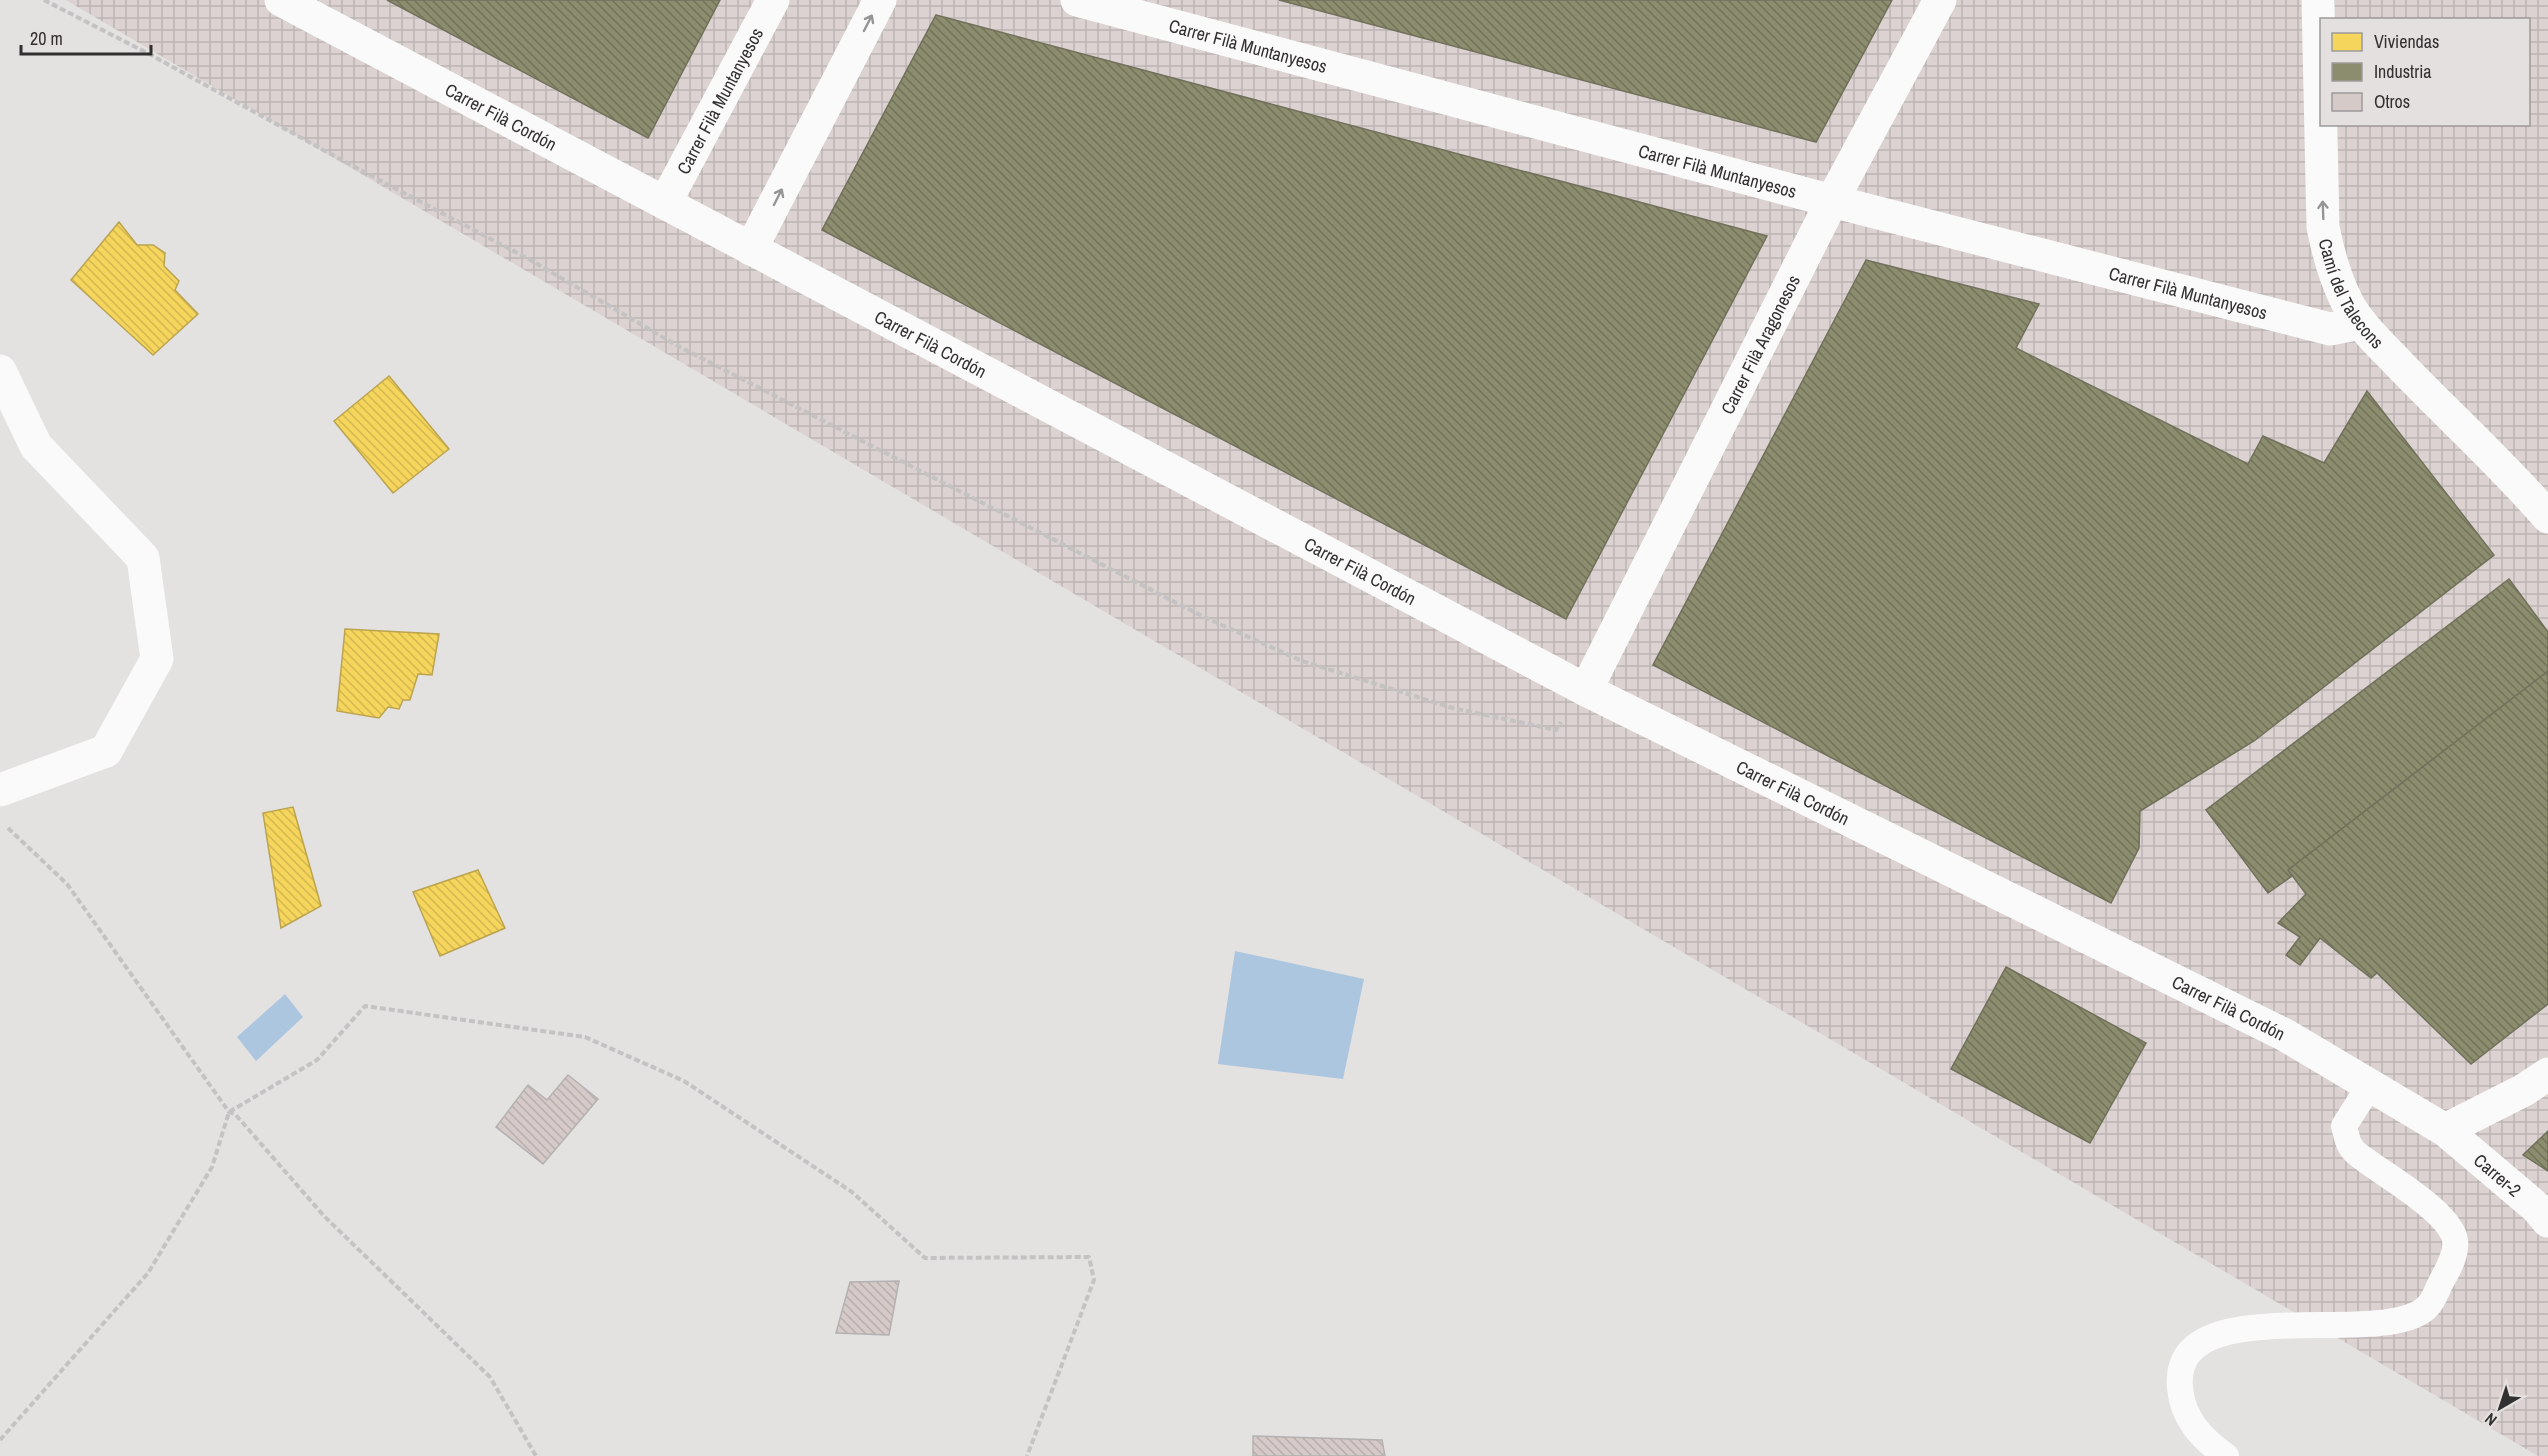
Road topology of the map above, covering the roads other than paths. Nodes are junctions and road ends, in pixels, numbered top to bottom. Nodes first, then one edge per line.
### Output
1 (281, 0) edge
2 (773, 0) edge
3 (880, 0) edge
4 (1077, 0) edge
5 (1940, 0) edge
6 (2318, 0) edge
7 (2320, 91) edge
8 (2321, 126) edge
9 (1832, 201) junction
10 (665, 203) junction
11 (752, 249) junction
12 (2361, 323) junction
13 (0, 371) edge
14 (2548, 517) edge
15 (1586, 690) junction
16 (0, 790) edge
17 (2548, 1074) edge
18 (2370, 1084) junction
19 (2445, 1130) junction
20 (2548, 1221) edge
21 (2226, 1456) edge

1 - 10 street, Carrer Filà Cordón
2 - 10 street, Carrer Filà Muntanyesos
11 -> 3 street
4 - 9 street, Carrer Filà Muntanyesos
5 - 9 street, Carrer Filà Aragonesos
7 -> 6 street, Camí del Talecons
12 -> 8 street, Camí del Talecons
9 - 12 street, Carrer Filà Muntanyesos
9 - 15 street, Carrer Filà Aragonesos
10 - 11 street, Carrer Filà Cordón
11 - 15 street, Carrer Filà Cordón
12 - 14 street, Camí del Talecons
13 - 16 street
15 - 18 street, Carrer Filà Cordón
17 - 19 street
18 - 19 street, Carrer Filà Cordón
18 - 21 lane
19 - 20 street, Carrer-2

